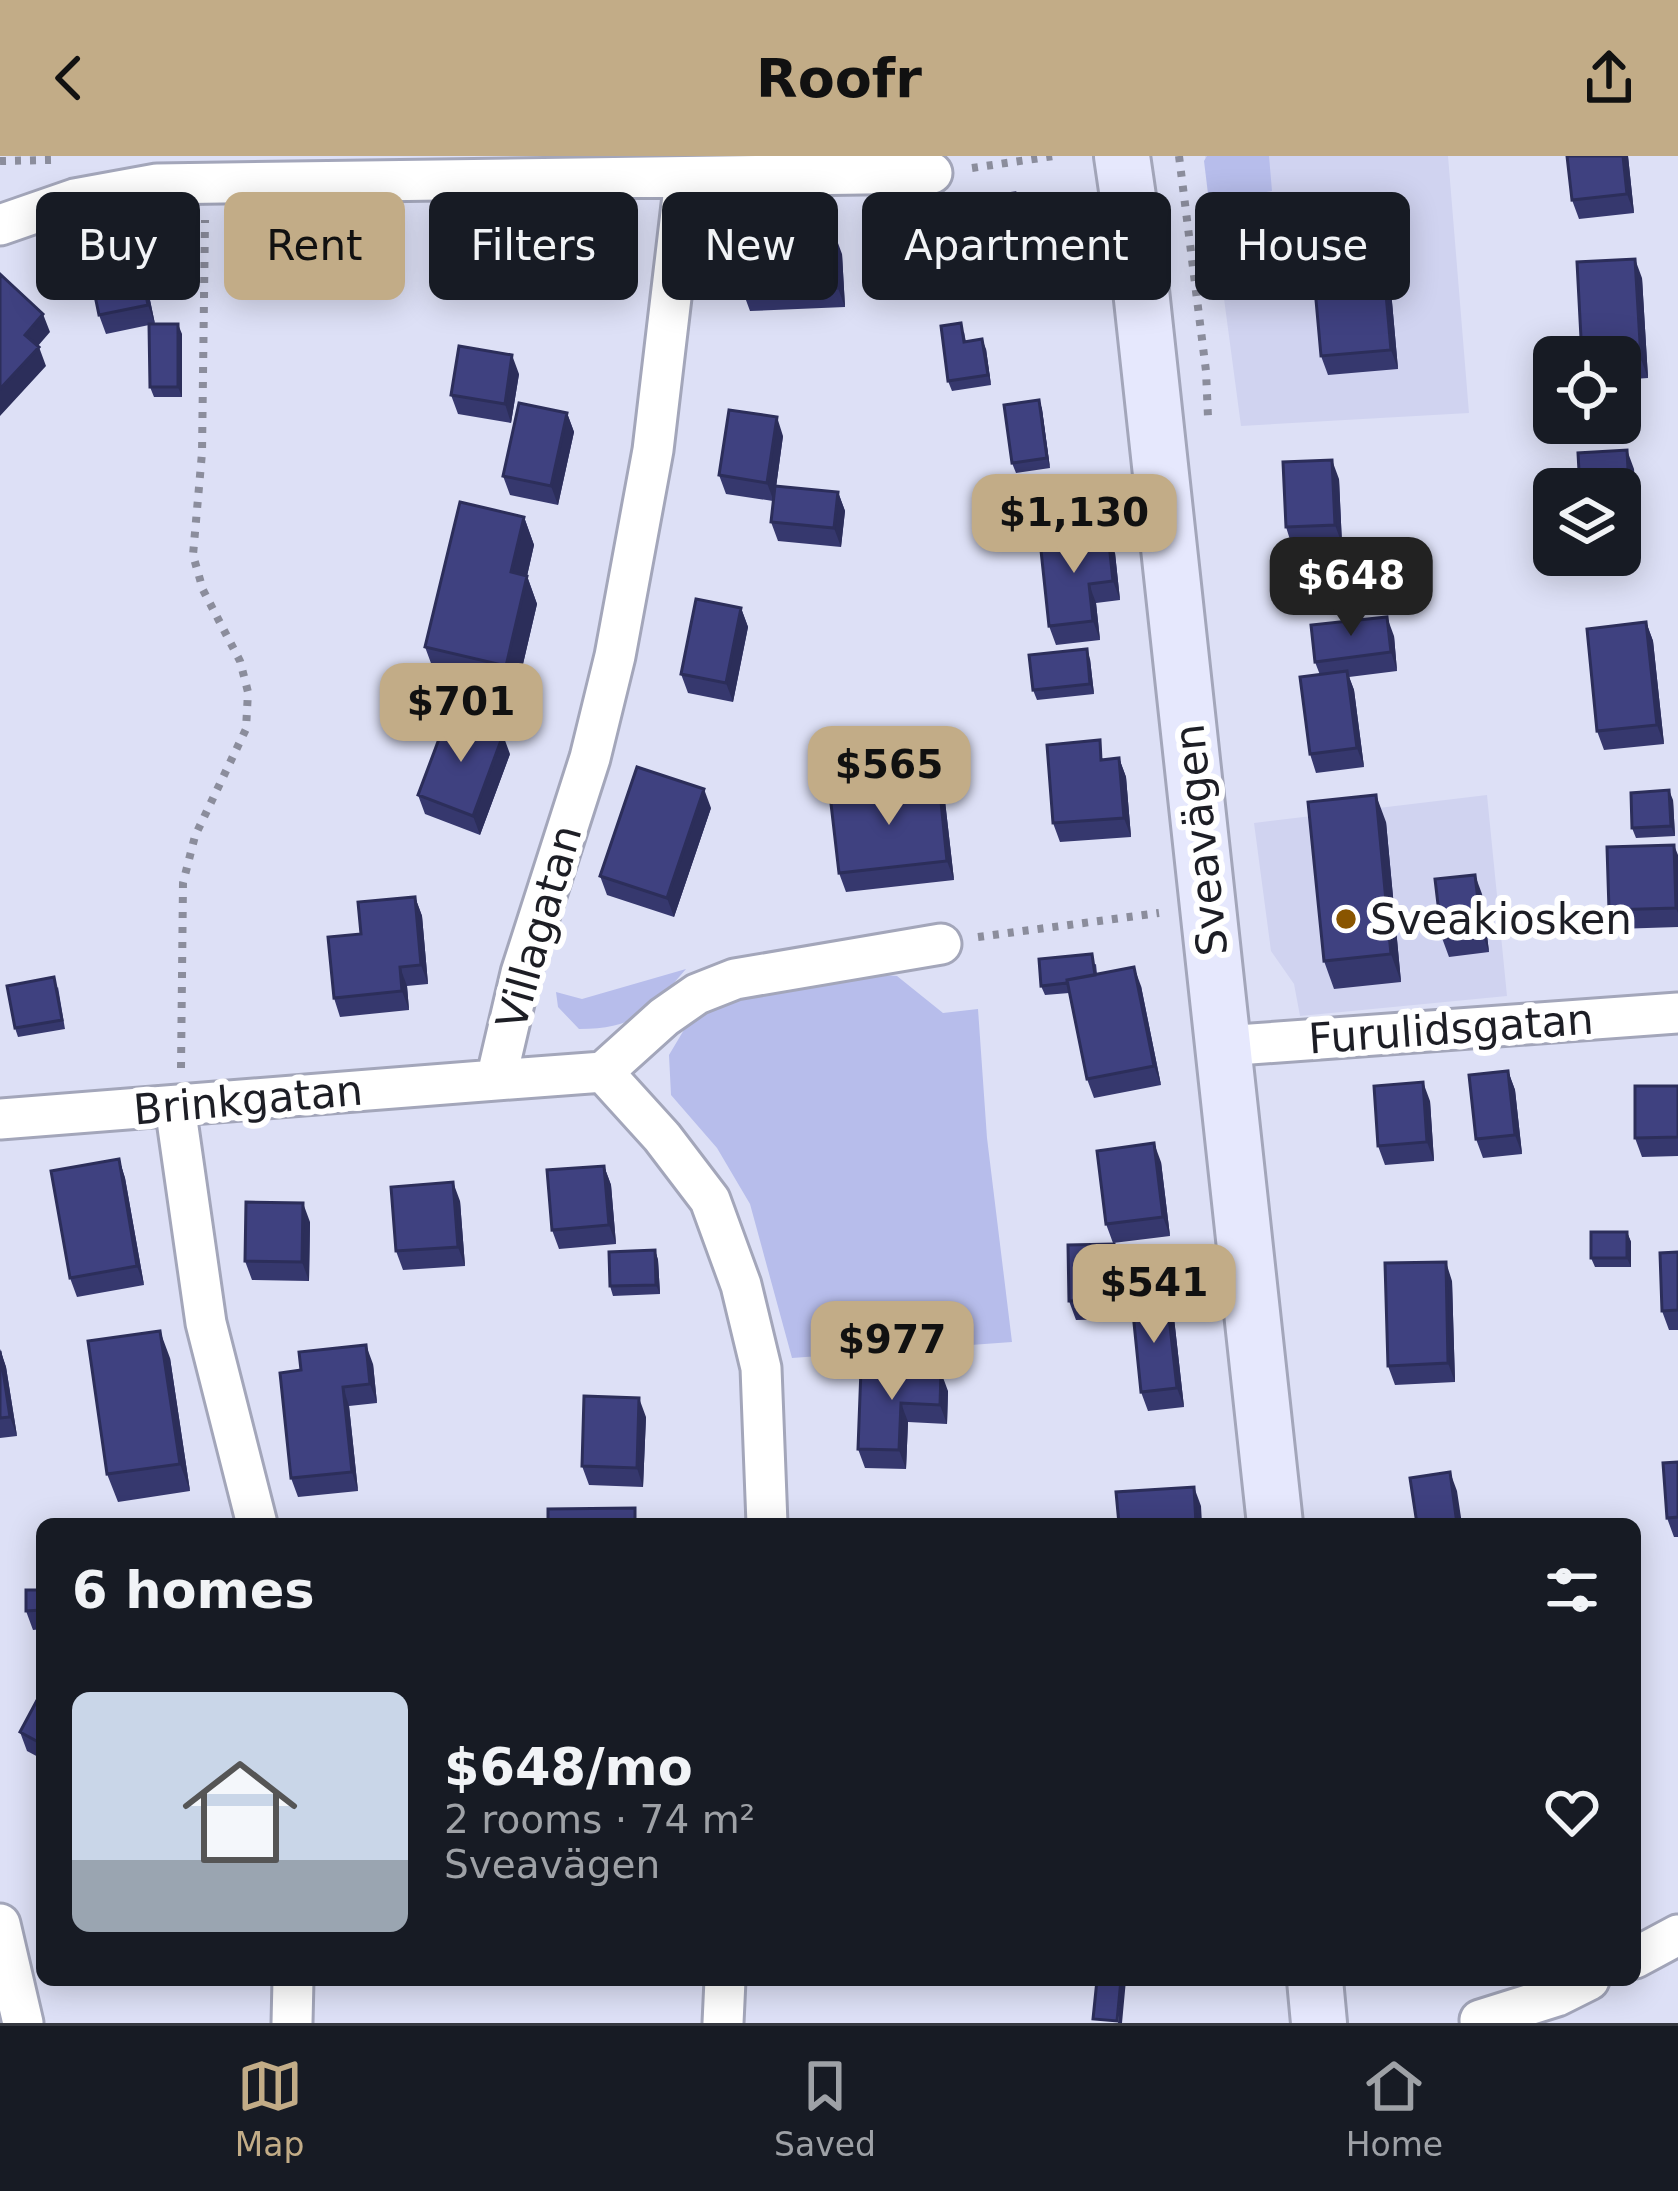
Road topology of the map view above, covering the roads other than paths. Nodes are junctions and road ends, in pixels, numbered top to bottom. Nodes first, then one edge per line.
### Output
1 (1122, 156) edge
2 (522, 169) edge
3 (932, 173) road end
4 (685, 179) junction
5 (0, 225) edge
6 (941, 944) road end
7 (1678, 1013) edge
8 (1223, 1046) junction
9 (603, 1072) junction
10 (496, 1079) junction
11 (180, 1106) junction
12 (0, 1119) edge
13 (255, 1518) edge
14 (766, 1518) edge
15 (1274, 1518) edge
16 (0, 1924) edge
17 (1678, 1935) edge
18 (1641, 1955) edge
19 (293, 1986) edge
20 (725, 1986) edge
21 (1316, 1986) edge
22 (1577, 1986) edge
23 (1480, 2020) dead end
24 (23, 2023) edge
25 (292, 2023) edge
26 (723, 2023) edge
27 (1319, 2023) edge

1 - 8 main road, Sveavägen
2 - 4 street
2 - 5 street
3 - 4 street
4 - 10 street, Villagatan
6 - 9 street
7 - 8 street, Furulidsgatan
8 - 15 main road, Sveavägen
9 - 10 street, Villagatan
9 - 14 street
10 - 11 street, Brinkgatan
11 - 12 street, Brinkgatan
11 - 13 street
16 - 24 street
17 - 18 street
19 - 25 street
20 - 26 street
21 - 27 main road
22 - 23 street

